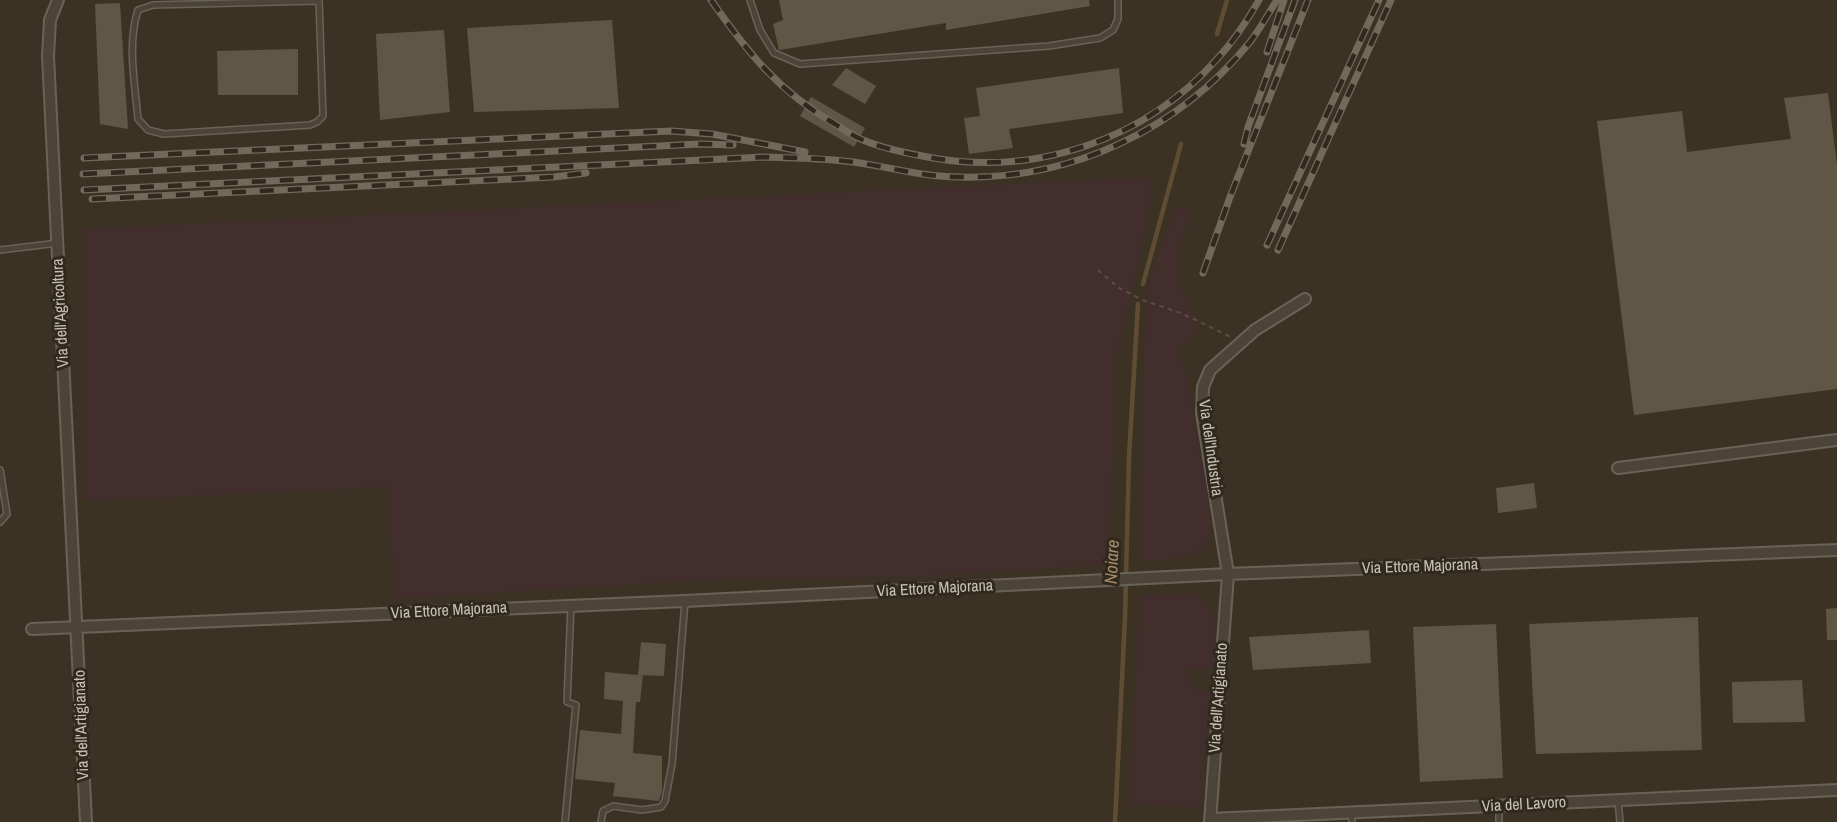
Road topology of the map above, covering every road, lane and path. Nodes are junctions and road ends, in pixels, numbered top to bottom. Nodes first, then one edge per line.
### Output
1 (58, 0) edge
2 (750, 0) edge
3 (1118, 0) edge
4 (319, 1) edge
5 (58, 243) junction
6 (0, 250) edge
7 (1098, 270) dead end
8 (1305, 299) dead end
9 (1239, 344) junction
10 (1837, 440) edge
11 (1618, 468) dead end
12 (0, 470) edge
13 (0, 522) edge
14 (1837, 550) edge
15 (1228, 574) junction
16 (686, 601) junction
17 (571, 605) junction
18 (78, 628) junction
19 (32, 629) dead end
20 (1837, 790) edge
21 (1618, 800) junction
22 (1499, 806) junction
23 (1352, 817) edge
24 (1210, 821) edge
25 (86, 822) edge
26 (565, 822) edge
27 (601, 822) edge
28 (1499, 822) edge
29 (1620, 822) edge

1 - 5 street, Via dell'Agricoltura
2 - 3 lane
4 - 4 lane
5 - 6 lane
5 - 18 street, Via dell'Agricoltura
7 - 9 path
8 - 9 street, Via dell'Industria
9 - 15 street, Via dell'Industria
10 - 11 street
12 - 13 lane
14 - 15 street, Via Ettore Majorana
15 - 16 street, Via Ettore Majorana
15 - 24 street, Via dell'Artigianato
16 - 17 street, Via Ettore Majorana
16 - 27 lane
17 - 18 street, Via Ettore Majorana
17 - 26 lane
18 - 19 street, Via Ettore Majorana
18 - 25 street, Via dell'Artigianato
20 - 21 street, Via del Lavoro
21 - 22 street, Via del Lavoro
21 - 29 lane
22 - 23 street, Via del Lavoro
22 - 28 lane
23 - 24 street, Via del Lavoro

